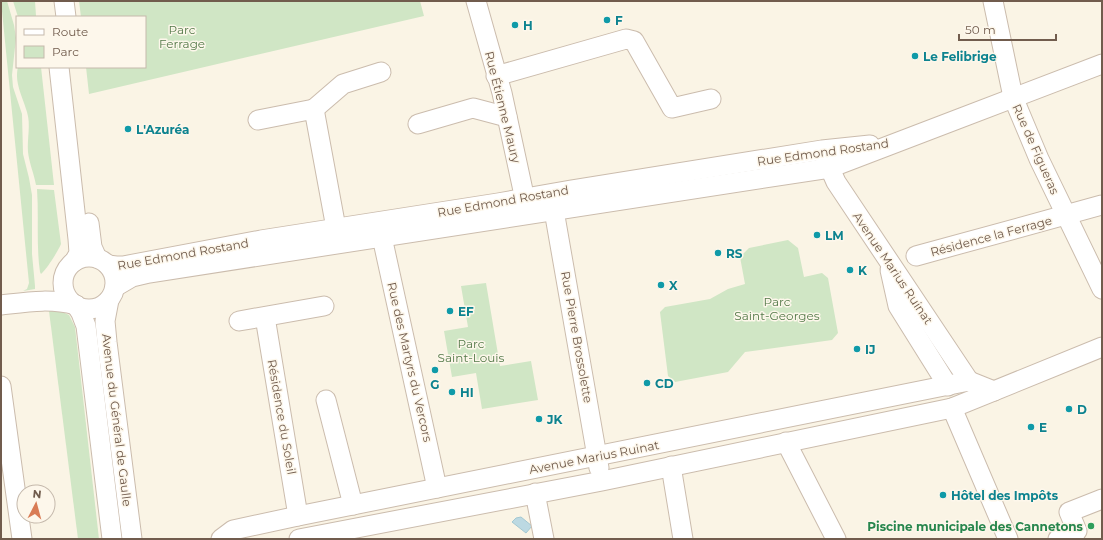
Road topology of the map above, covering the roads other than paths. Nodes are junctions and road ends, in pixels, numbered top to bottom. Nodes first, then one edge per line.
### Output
1 (52, 1) edge
2 (64, 1) edge
3 (476, 1) edge
4 (993, 1) edge
5 (54, 16) edge
6 (66, 16) edge
7 (1102, 64) edge
8 (59, 68) edge
9 (71, 68) edge
10 (381, 72) dead end
11 (496, 76) junction
12 (1013, 97) junction
13 (711, 99) dead end
14 (314, 109) junction
15 (507, 117) junction
16 (258, 120) dead end
17 (418, 124) dead end
18 (900, 142) junction
19 (822, 150) junction
20 (830, 168) junction
21 (553, 202) junction
22 (1102, 205) edge
23 (527, 206) junction
24 (1066, 216) junction
25 (336, 228) junction
26 (382, 237) junction
27 (916, 256) dead end
28 (889, 261) junction
29 (102, 262) junction
30 (69, 269) junction
31 (1102, 289) edge
32 (112, 294) junction
33 (40, 300) junction
34 (1, 305) edge
35 (76, 305) junction
36 (324, 306) dead end
37 (265, 317) junction
38 (239, 321) dead end
39 (1102, 347) edge
40 (969, 382) junction
41 (1, 386) edge
42 (948, 386) junction
43 (994, 391) junction
44 (326, 400) dead end
45 (952, 408) junction
46 (786, 442) junction
47 (597, 457) junction
48 (671, 466) junction
49 (602, 481) junction
50 (437, 488) junction
51 (535, 493) junction
52 (1102, 499) edge
53 (352, 505) junction
54 (298, 516) junction
55 (1006, 536) edge
56 (22, 539) edge
57 (112, 539) edge
58 (132, 539) edge
59 (221, 539) edge
60 (299, 539) edge
61 (544, 539) edge
62 (683, 539) edge
63 (836, 539) edge
64 (1058, 539) edge

1 - 5 street
2 - 6 street
3 - 11 street, Rue Étienne Maury
4 - 12 street, Rue de Figueras
7 - 12 street, Rue Edmond Rostand
8 - 30 street
9 - 29 street
10 - 14 street
11 - 13 street
11 - 15 street, Rue Étienne Maury
12 - 18 street, Rue Edmond Rostand
12 - 24 street, Rue de Figueras
14 - 16 street
14 - 25 street
15 - 17 street
15 - 23 street, Rue Étienne Maury
18 - 19 street, Rue Edmond Rostand
18 - 20 street, Rue Edmond Rostand
19 - 20 street, Avenue Marius Ruinat
19 - 21 street, Rue Edmond Rostand
20 - 21 street, Rue Edmond Rostand
20 - 28 street, Avenue Marius Ruinat
21 - 23 street, Rue Edmond Rostand
21 - 47 street, Rue Pierre Brossolette
22 - 24 street, Résidence la Ferrage
23 - 25 street, Rue Edmond Rostand
23 - 26 street, Rue Edmond Rostand
24 - 27 street, Résidence la Ferrage
24 - 31 street, Rue de Figueras
25 - 29 street, Rue Edmond Rostand
26 - 32 street, Rue Edmond Rostand
26 - 50 street, Rue des Martyrs du Vercors
28 - 40 street, Avenue Marius Ruinat
28 - 42 street
29 - 30 street
29 - 32 street
30 - 33 street
30 - 35 street
32 - 35 street
32 - 58 street, Avenue du Général de Gaulle
33 - 34 street
33 - 35 street
35 - 57 street, Avenue du Général de Gaulle
36 - 37 street
37 - 38 street
37 - 54 street, Résidence du Soleil
39 - 43 street, Avenue Marius Ruinat
40 - 42 street, Avenue Marius Ruinat
40 - 43 street
41 - 56 street
42 - 47 street, Avenue Marius Ruinat
43 - 45 street, Avenue Marius Ruinat
44 - 53 street
45 - 46 street, Avenue Marius Ruinat
45 - 55 street
46 - 48 street, Avenue Marius Ruinat
46 - 63 street
47 - 49 street, Rue Pierre Brossolette
47 - 50 street, Avenue Marius Ruinat
48 - 49 street, Avenue Marius Ruinat
48 - 62 street
49 - 51 street, Avenue Marius Ruinat
50 - 53 street, Avenue Marius Ruinat
51 - 60 street, Avenue Marius Ruinat
51 - 61 street
52 - 64 street
53 - 54 street, Avenue Marius Ruinat
54 - 59 street, Avenue Marius Ruinat

